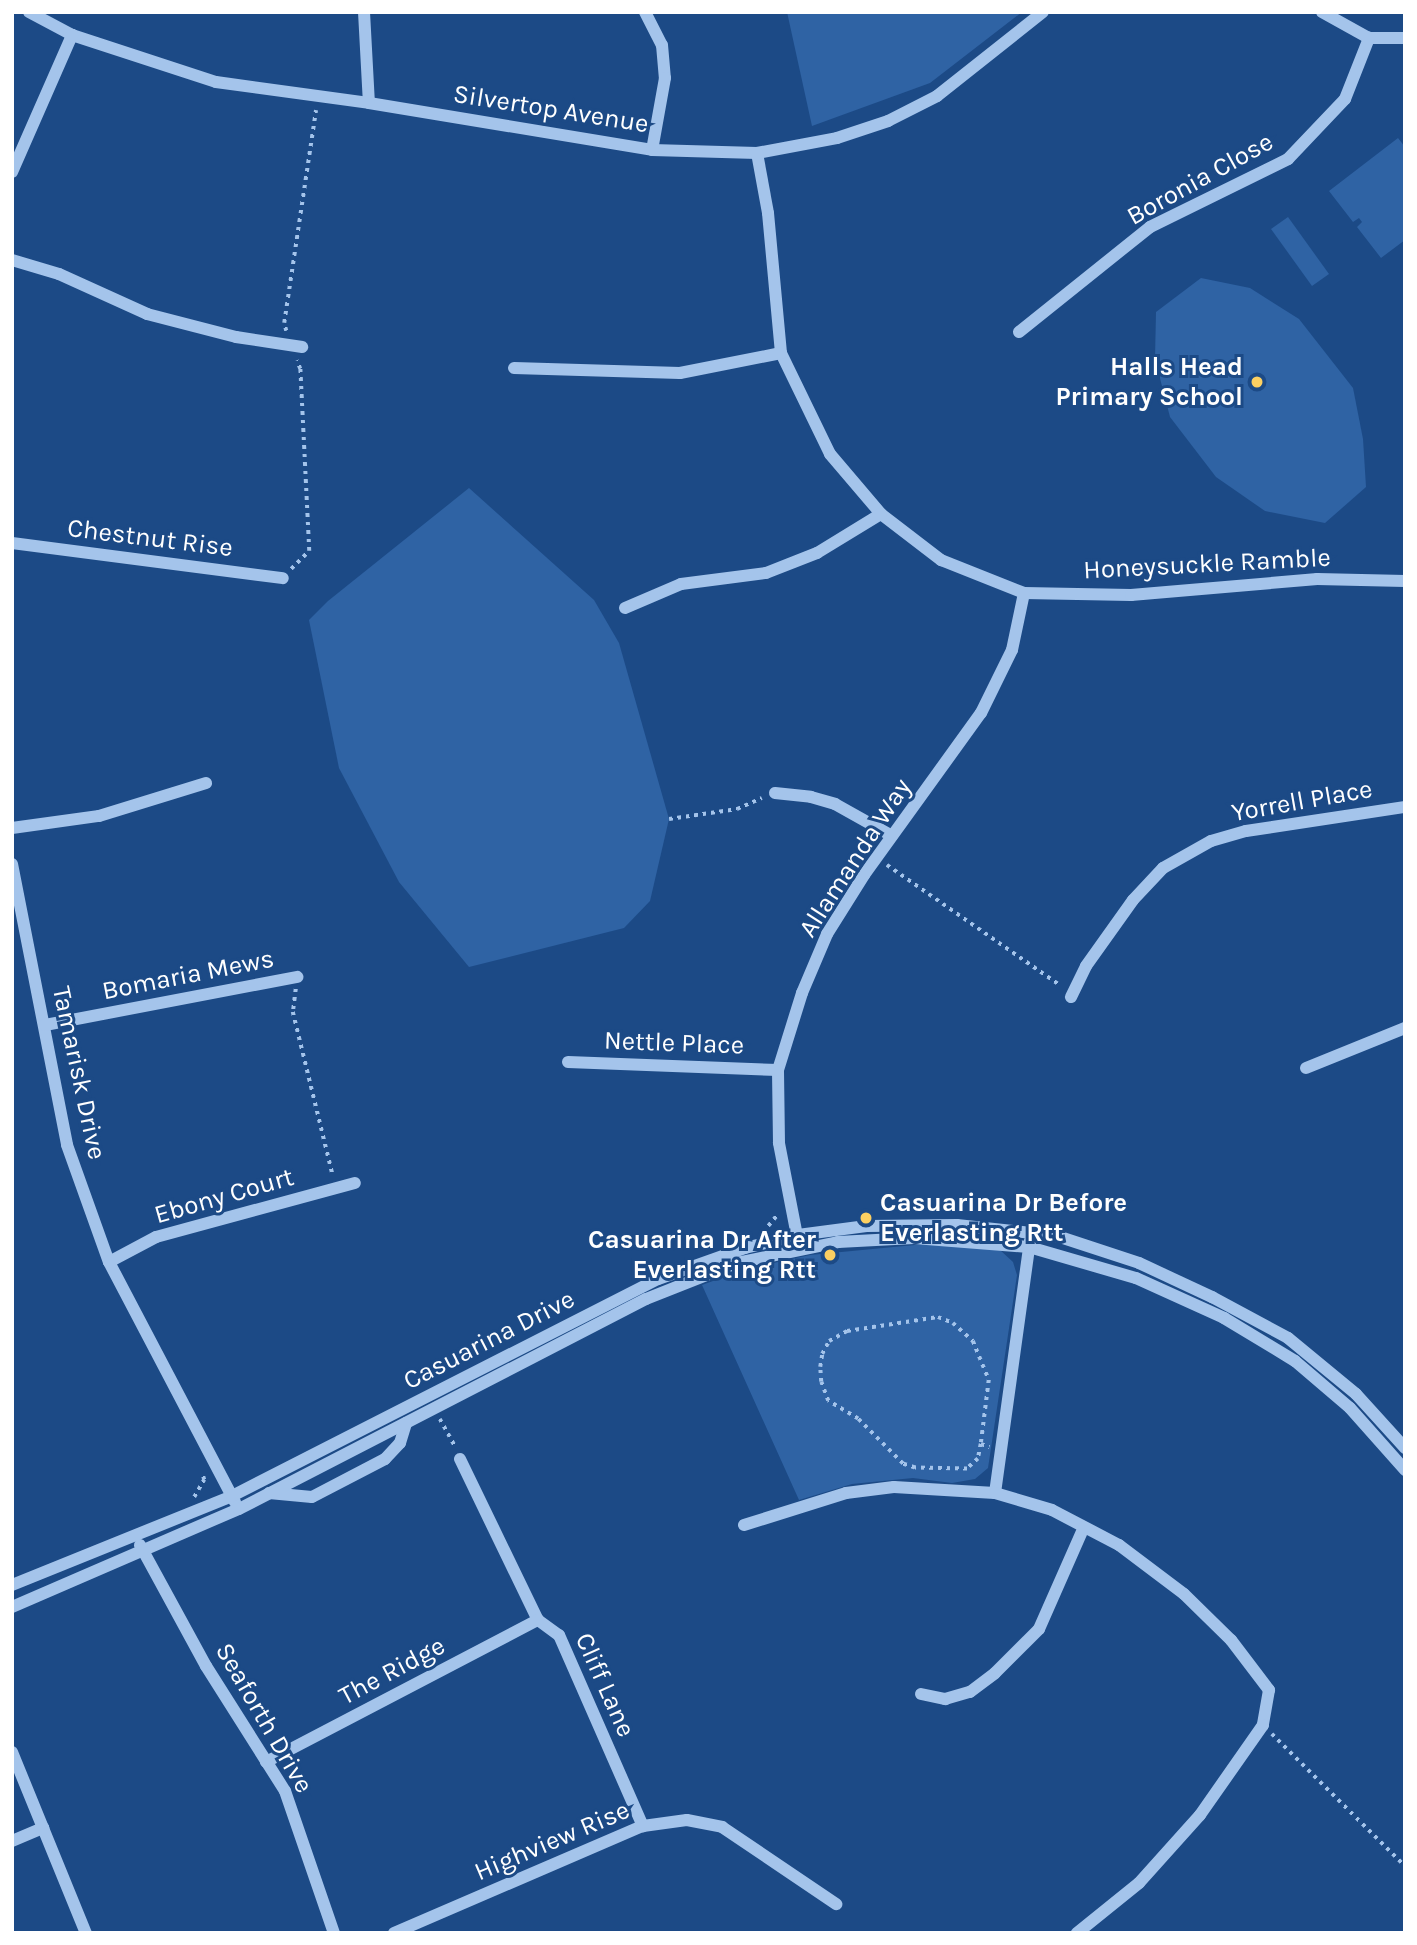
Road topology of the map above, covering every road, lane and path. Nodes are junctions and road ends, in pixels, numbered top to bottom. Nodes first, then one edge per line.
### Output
1 (29, 12) edge
2 (364, 12) edge
3 (645, 12) edge
4 (1043, 12) edge
5 (1322, 12) edge
6 (72, 35) junction
7 (1368, 38) junction
8 (1405, 38) edge
9 (369, 103) junction
10 (652, 150) junction
11 (757, 153) junction
12 (12, 172) edge
13 (12, 261) edge
14 (1019, 332) dead end
15 (302, 347) dead end
16 (781, 353) junction
17 (514, 368) dead end
18 (881, 514) junction
19 (12, 543) edge
20 (282, 578) dead end
21 (1405, 581) edge
22 (1024, 593) junction
23 (625, 608) dead end
24 (206, 783) dead end
25 (775, 793) joint
26 (1405, 807) edge
27 (669, 819) dead end
28 (12, 828) edge
29 (892, 836) junction
30 (877, 858) junction
31 (12, 864) edge
32 (297, 977) joint
33 (1071, 997) joint
34 (45, 1025) junction
35 (1405, 1028) edge
36 (568, 1062) dead end
37 (1306, 1068) dead end
38 (778, 1070) junction
39 (355, 1182) dead end
40 (336, 1188) junction
41 (1032, 1233) junction
42 (798, 1242) junction
43 (1029, 1247) junction
44 (109, 1262) junction
45 (406, 1423) junction
46 (981, 1444) junction
47 (1405, 1447) edge
48 (1001, 1450) junction
49 (460, 1458) dead end
50 (1405, 1470) edge
51 (269, 1493) junction
52 (995, 1493) junction
53 (232, 1496) junction
54 (239, 1509) junction
55 (744, 1525) dead end
56 (1084, 1527) junction
57 (135, 1536) junction
58 (143, 1552) junction
59 (12, 1585) edge
60 (12, 1607) edge
61 (538, 1620) junction
62 (921, 1694) dead end
63 (1263, 1726) junction
64 (12, 1752) edge
65 (267, 1762) junction
66 (643, 1826) junction
67 (43, 1828) junction
68 (12, 1841) edge
69 (1405, 1866) edge
70 (836, 1904) dead end
71 (86, 1933) edge
72 (334, 1933) edge
73 (394, 1933) edge
74 (1077, 1933) edge

1 - 6 street, Silvertop Avenue
2 - 9 street
3 - 10 street
4 - 11 street, Silvertop Avenue
5 - 7 street
6 - 9 street, Silvertop Avenue
6 - 12 street
7 - 8 street
7 - 14 street, Boronia Close
9 - 10 street, Silvertop Avenue
10 - 11 street, Silvertop Avenue
11 - 16 street, Honeysuckle Ramble
13 - 15 street
16 - 17 street
16 - 18 street, Honeysuckle Ramble
18 - 22 street, Honeysuckle Ramble
18 - 23 street
19 - 20 street, Chestnut Rise
21 - 22 street, Honeysuckle Ramble
22 - 29 street, Allamanda Way
24 - 28 street
25 - 27 path
25 - 29 street
26 - 33 street, Yorrell Place
29 - 30 street, Allamanda Way
30 - 33 path
30 - 38 street, Allamanda Way
31 - 34 street, Tamarisk Drive
32 - 34 street, Bomaria Mews
32 - 40 path
34 - 44 street, Tamarisk Drive
35 - 37 street
36 - 38 street, Nettle Place
38 - 42 street, Allamanda Way
39 - 40 street, Ebony Court
40 - 44 street, Ebony Court
41 - 42 street, Casuarina Drive
41 - 43 street
41 - 47 street, Casuarina Drive
42 - 43 street, Casuarina Drive
42 - 45 street, Casuarina Drive
42 - 53 street, Casuarina Drive
43 - 48 street
43 - 50 street, Casuarina Drive
44 - 53 street, Tamarisk Drive
45 - 51 street, Casuarina Drive
45 - 51 street, Casuarina Drive
46 - 46 path
46 - 48 path
48 - 52 street
49 - 61 street, Cliff Lane
51 - 54 street, Casuarina Drive
52 - 55 street
52 - 56 street
53 - 54 street, Tamarisk Drive
53 - 57 street, Casuarina Drive
54 - 58 street, Casuarina Drive
56 - 62 street
56 - 63 street
57 - 58 street, Seaforth Drive
57 - 59 street, Casuarina Drive
58 - 60 street, Casuarina Drive
58 - 65 street, Seaforth Drive
61 - 65 street, The Ridge
61 - 66 street, Cliff Lane
63 - 69 path
63 - 74 street
64 - 67 street
65 - 72 street, Seaforth Drive
66 - 70 street, Highview Rise
66 - 73 street, Highview Rise
67 - 68 street
67 - 71 street

